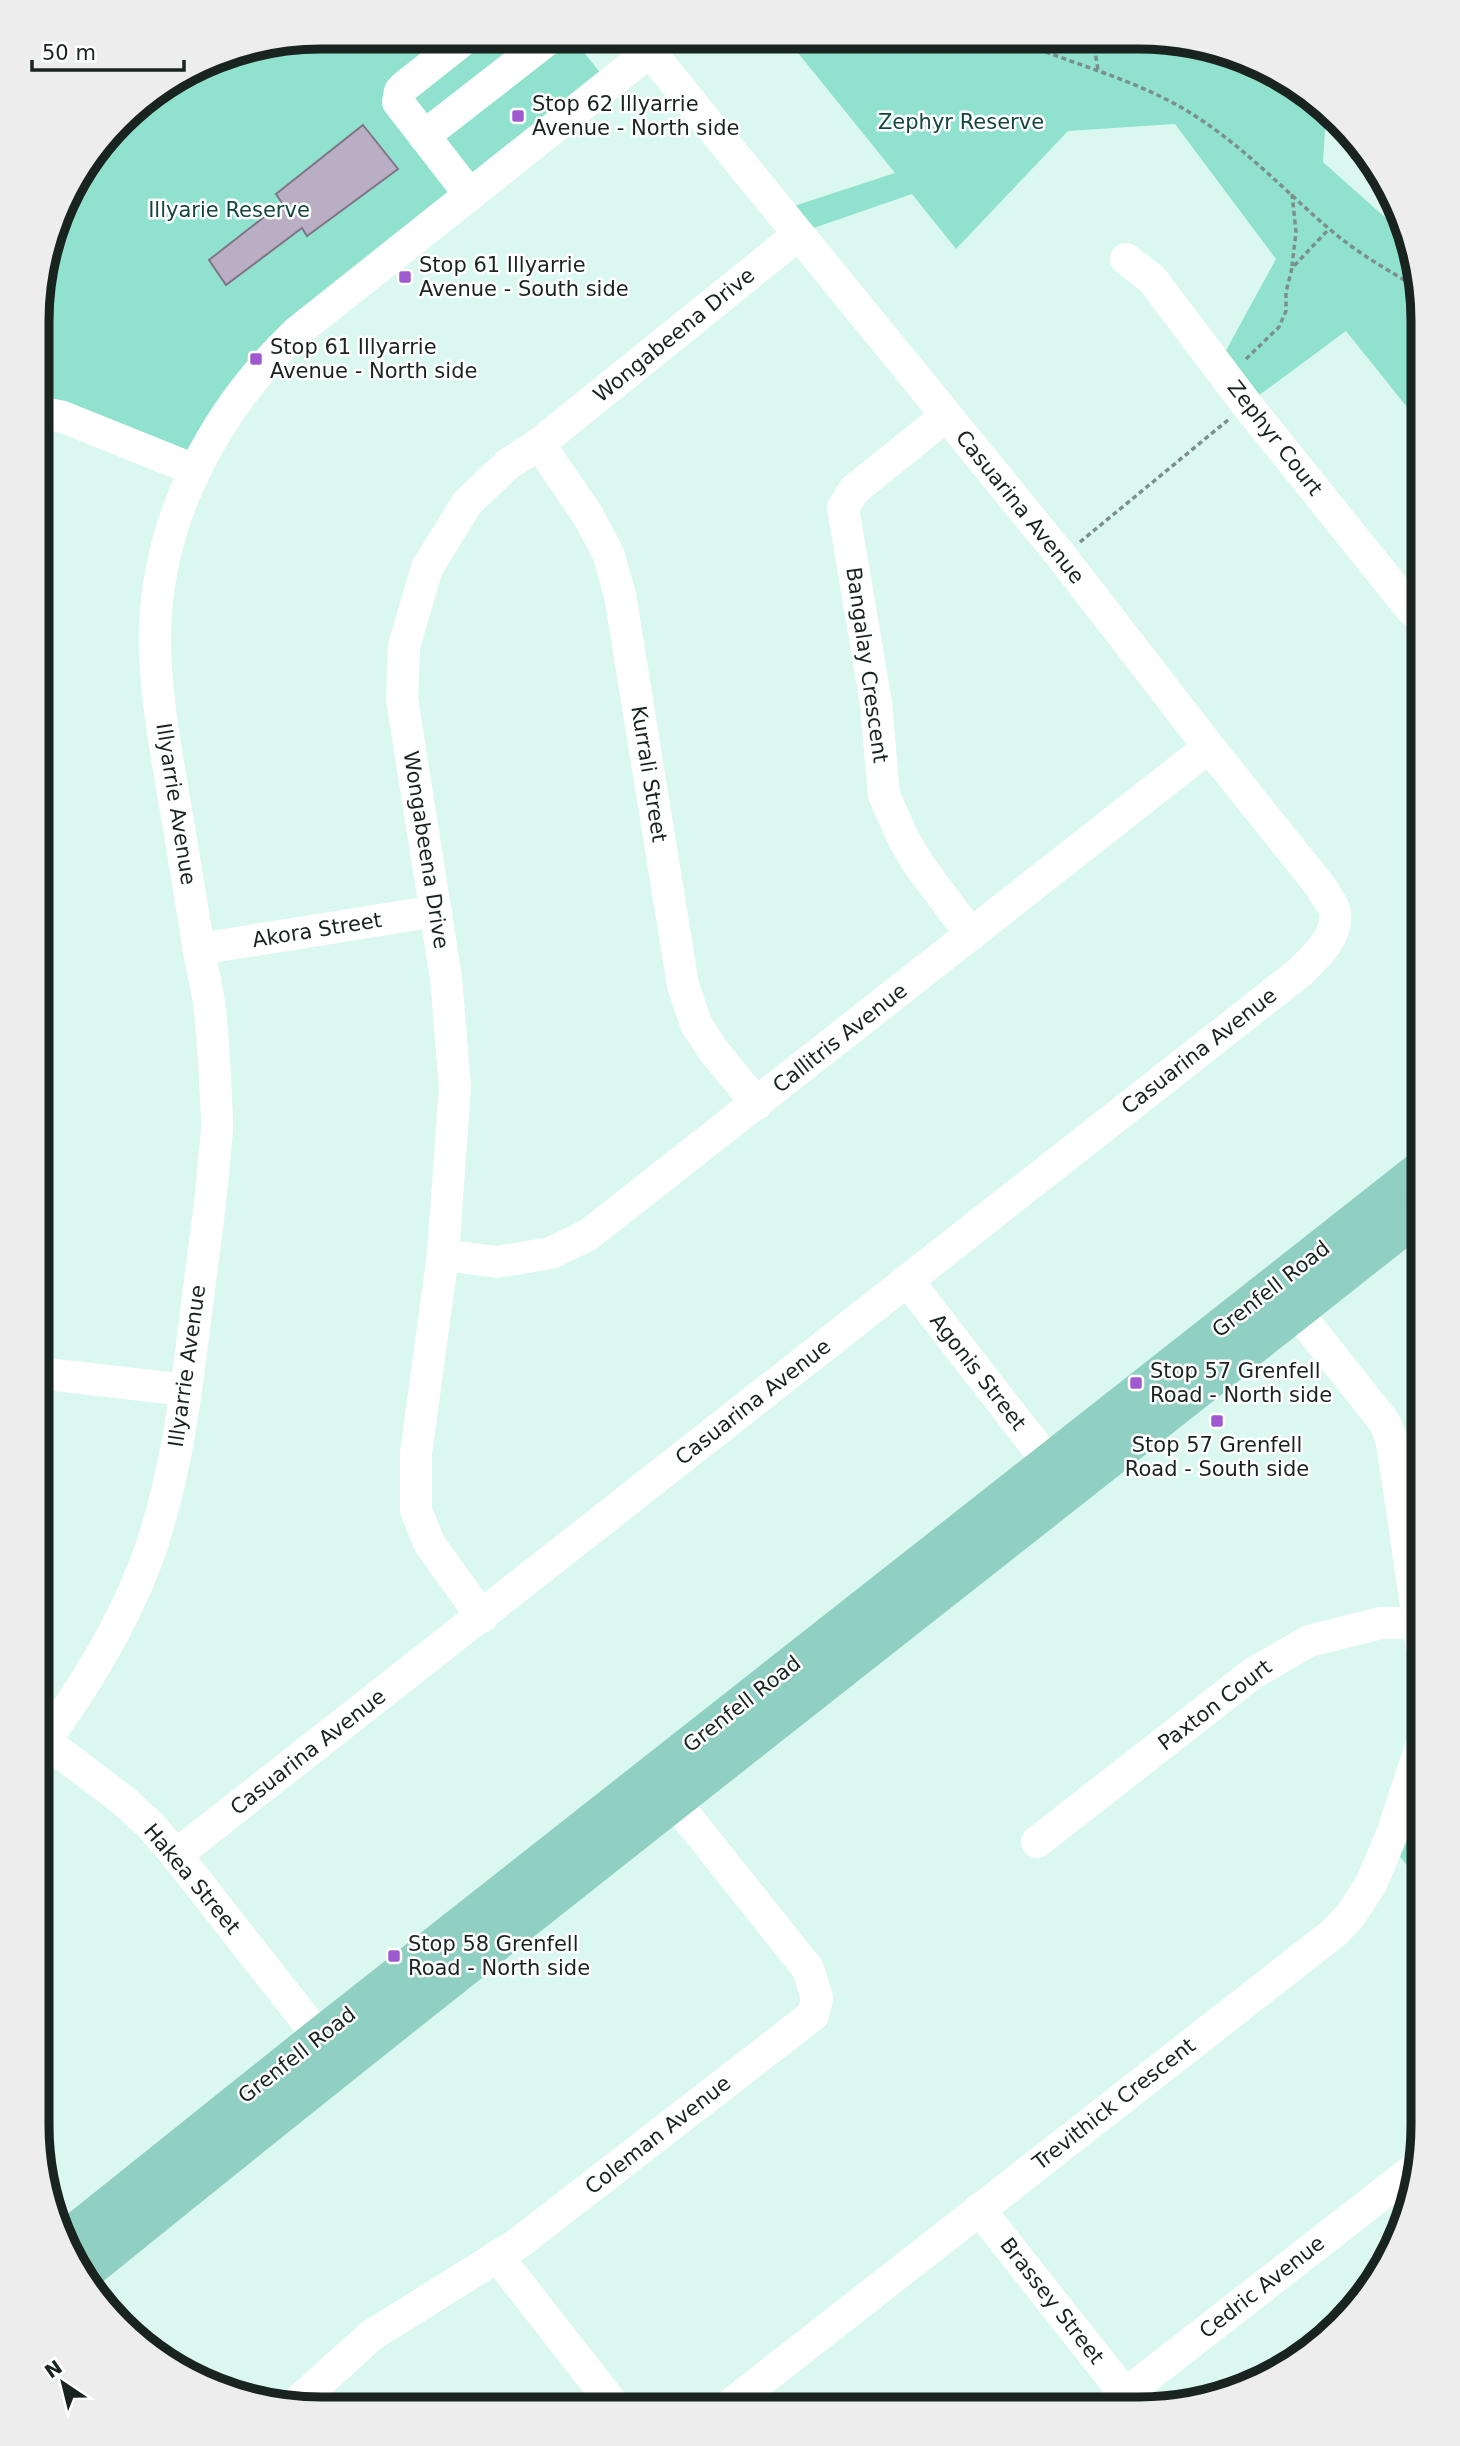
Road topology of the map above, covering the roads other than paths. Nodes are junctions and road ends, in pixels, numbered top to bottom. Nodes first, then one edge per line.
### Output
1 (452, 49) edge
2 (536, 49) edge
3 (654, 49) edge
4 (662, 49) edge
5 (424, 136) junction
6 (470, 194) junction
7 (798, 235) junction
8 (1125, 259) dead end
9 (49, 414) edge
10 (946, 416) junction
11 (539, 444) junction
12 (195, 470) junction
13 (1411, 610) edge
14 (1209, 747) junction
15 (436, 911) junction
16 (971, 935) junction
17 (199, 949) junction
18 (757, 1104) junction
19 (1411, 1179) edge
20 (1411, 1219) edge
21 (443, 1255) junction
22 (907, 1280) junction
23 (1286, 1298) junction
24 (49, 1374) edge
25 (186, 1390) junction
26 (1059, 1477) junction
27 (1411, 1493) edge
28 (482, 1617) junction
29 (1411, 1623) edge
30 (49, 1734) edge
31 (49, 1751) edge
32 (1411, 1776) edge
33 (664, 1788) junction
34 (1037, 1842) dead end
35 (176, 1855) junction
36 (319, 2037) junction
37 (1405, 2182) edge
38 (979, 2209) junction
39 (72, 2234) edge
40 (498, 2256) junction
41 (90, 2268) edge
42 (310, 2396) edge
43 (607, 2397) edge
44 (740, 2397) edge
45 (1112, 2397) edge
46 (1123, 2397) edge

1 - 5 street
2 - 5 street
3 - 6 street, Illyarrie Avenue
4 - 7 street, Casuarina Avenue
5 - 6 street
6 - 12 street, Illyarrie Avenue
7 - 10 street, Casuarina Avenue
7 - 11 street, Wongabeena Drive
8 - 13 street, Zephyr Court
9 - 12 street
10 - 14 street, Casuarina Avenue
10 - 16 street, Bangalay Crescent
11 - 15 street, Wongabeena Drive
11 - 18 street, Kurrali Street
12 - 17 street, Illyarrie Avenue
14 - 16 street, Callitris Avenue
14 - 22 street, Casuarina Avenue
15 - 17 street, Akora Street
15 - 21 street, Wongabeena Drive
16 - 18 street, Callitris Avenue
17 - 25 street, Illyarrie Avenue
18 - 21 street, Callitris Avenue
19 - 23 main road, Grenfell Road
20 - 23 main road, Grenfell Road
21 - 28 street, Wongabeena Drive
22 - 26 street, Agonis Street
22 - 28 street, Casuarina Avenue
23 - 26 main road, Grenfell Road
23 - 27 street
24 - 25 street
25 - 30 street, Illyarrie Avenue
26 - 33 main road, Grenfell Road
28 - 35 street, Casuarina Avenue
29 - 34 street, Paxton Court
31 - 35 street, Hakea Street
32 - 38 street, Trevithick Crescent
33 - 36 main road, Grenfell Road
33 - 40 street, Coleman Avenue
33 - 41 main road, Grenfell Road
35 - 36 street, Hakea Street
36 - 39 main road, Grenfell Road
37 - 46 street, Cedric Avenue
38 - 44 street, Trevithick Crescent
38 - 45 street, Brassey Street
40 - 42 street, Coleman Avenue
40 - 43 street

